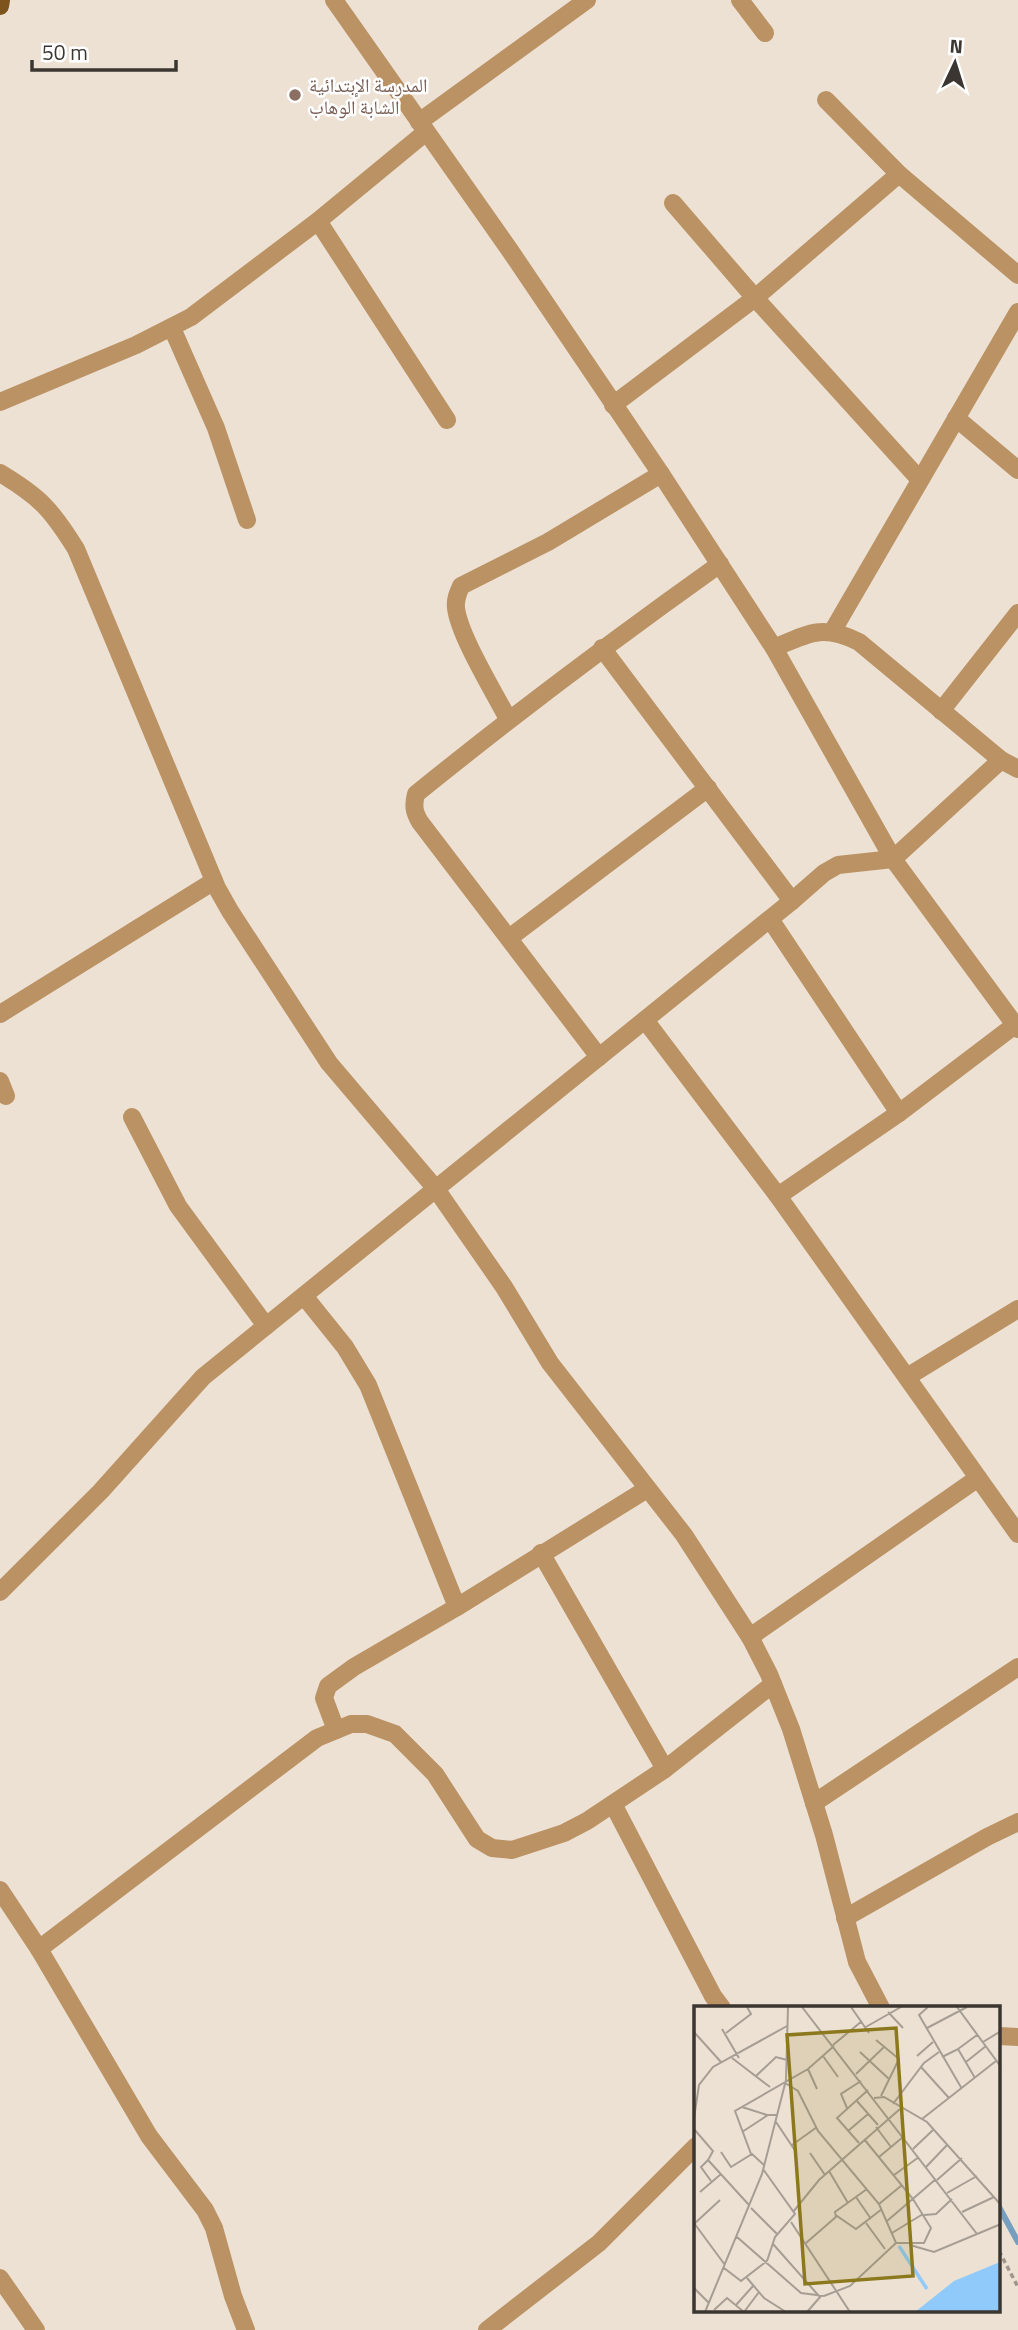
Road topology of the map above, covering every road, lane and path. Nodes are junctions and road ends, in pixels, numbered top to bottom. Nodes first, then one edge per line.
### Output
1 (1, 0) edge
2 (334, 0) edge
3 (587, 0) edge
4 (740, 0) edge
5 (0, 6) edge
6 (765, 33) dead end
7 (827, 100) dead end
8 (422, 127) junction
9 (899, 174) junction
10 (673, 203) dead end
11 (318, 221) junction
12 (1018, 275) edge
13 (755, 298) junction
14 (1018, 312) edge
15 (172, 328) junction
16 (0, 402) edge
17 (613, 405) junction
18 (956, 418) junction
19 (447, 420) dead end
20 (1018, 470) edge
21 (0, 472) edge
22 (661, 474) junction
23 (920, 480) junction
24 (247, 520) dead end
25 (720, 564) junction
26 (1018, 613) edge
27 (832, 632) junction
28 (603, 648) junction
29 (774, 648) junction
30 (941, 711) junction
31 (508, 719) junction
32 (1001, 760) junction
33 (1018, 769) edge
34 (708, 788) junction
35 (893, 859) junction
36 (215, 881) junction
37 (792, 901) junction
38 (770, 919) junction
39 (509, 938) junction
40 (0, 1014) edge
41 (645, 1020) junction
42 (1017, 1027) edge
43 (599, 1057) junction
44 (899, 1113) junction
45 (132, 1117) dead end
46 (436, 1189) junction
47 (778, 1196) junction
48 (304, 1296) junction
49 (1018, 1309) edge
50 (266, 1326) junction
51 (907, 1377) junction
52 (978, 1478) junction
53 (648, 1489) junction
54 (1018, 1534) edge
55 (541, 1553) junction
56 (0, 1592) edge
57 (457, 1607) junction
58 (750, 1637) junction
59 (1018, 1667) edge
60 (773, 1684) junction
61 (336, 1730) junction
62 (665, 1769) junction
63 (814, 1803) junction
64 (613, 1804) junction
65 (1018, 1822) edge
66 (0, 1890) edge
67 (845, 1918) junction
68 (39, 1949) junction
69 (720, 2006) edge
70 (880, 2006) edge
71 (694, 2148) edge
72 (1000, 2253) edge
73 (0, 2278) edge
74 (1018, 2287) edge
75 (36, 2330) edge
76 (246, 2330) edge
77 (488, 2330) edge

1 - 5 main road
2 - 8 street
3 - 8 street
4 - 6 street
7 - 9 street
8 - 11 street
8 - 17 street
9 - 12 street
9 - 13 street
10 - 13 street
11 - 15 street
11 - 19 street
13 - 17 street
13 - 23 street
14 - 18 street
15 - 16 street
15 - 24 street
17 - 22 street
18 - 20 street
18 - 23 street
21 - 36 street
22 - 25 street
22 - 31 street
23 - 27 street
25 - 28 street
25 - 29 street
26 - 30 street
27 - 29 street
27 - 30 street
28 - 31 street
28 - 34 street
29 - 35 street
30 - 32 street
31 - 39 street
32 - 33 street
32 - 35 street
34 - 37 street
34 - 39 street
35 - 37 street
35 - 42 street
36 - 40 street
36 - 46 street
37 - 38 street
38 - 41 street
38 - 44 street
39 - 43 street
41 - 43 street
41 - 47 street
42 - 44 street
43 - 46 street
44 - 47 street
45 - 50 street
46 - 48 street
46 - 53 street
47 - 51 street
48 - 50 street
48 - 57 street
49 - 51 street
50 - 56 street
51 - 52 street
52 - 54 street
52 - 58 street
53 - 55 street
53 - 58 street
55 - 57 street
55 - 62 street
57 - 61 street
58 - 60 street
59 - 63 street
60 - 62 street
60 - 63 street
61 - 64 street
61 - 68 street
62 - 64 street
63 - 67 street
64 - 69 street
65 - 67 street
66 - 68 street
67 - 70 street
68 - 76 street
71 - 77 street
72 - 74 path
73 - 75 street

